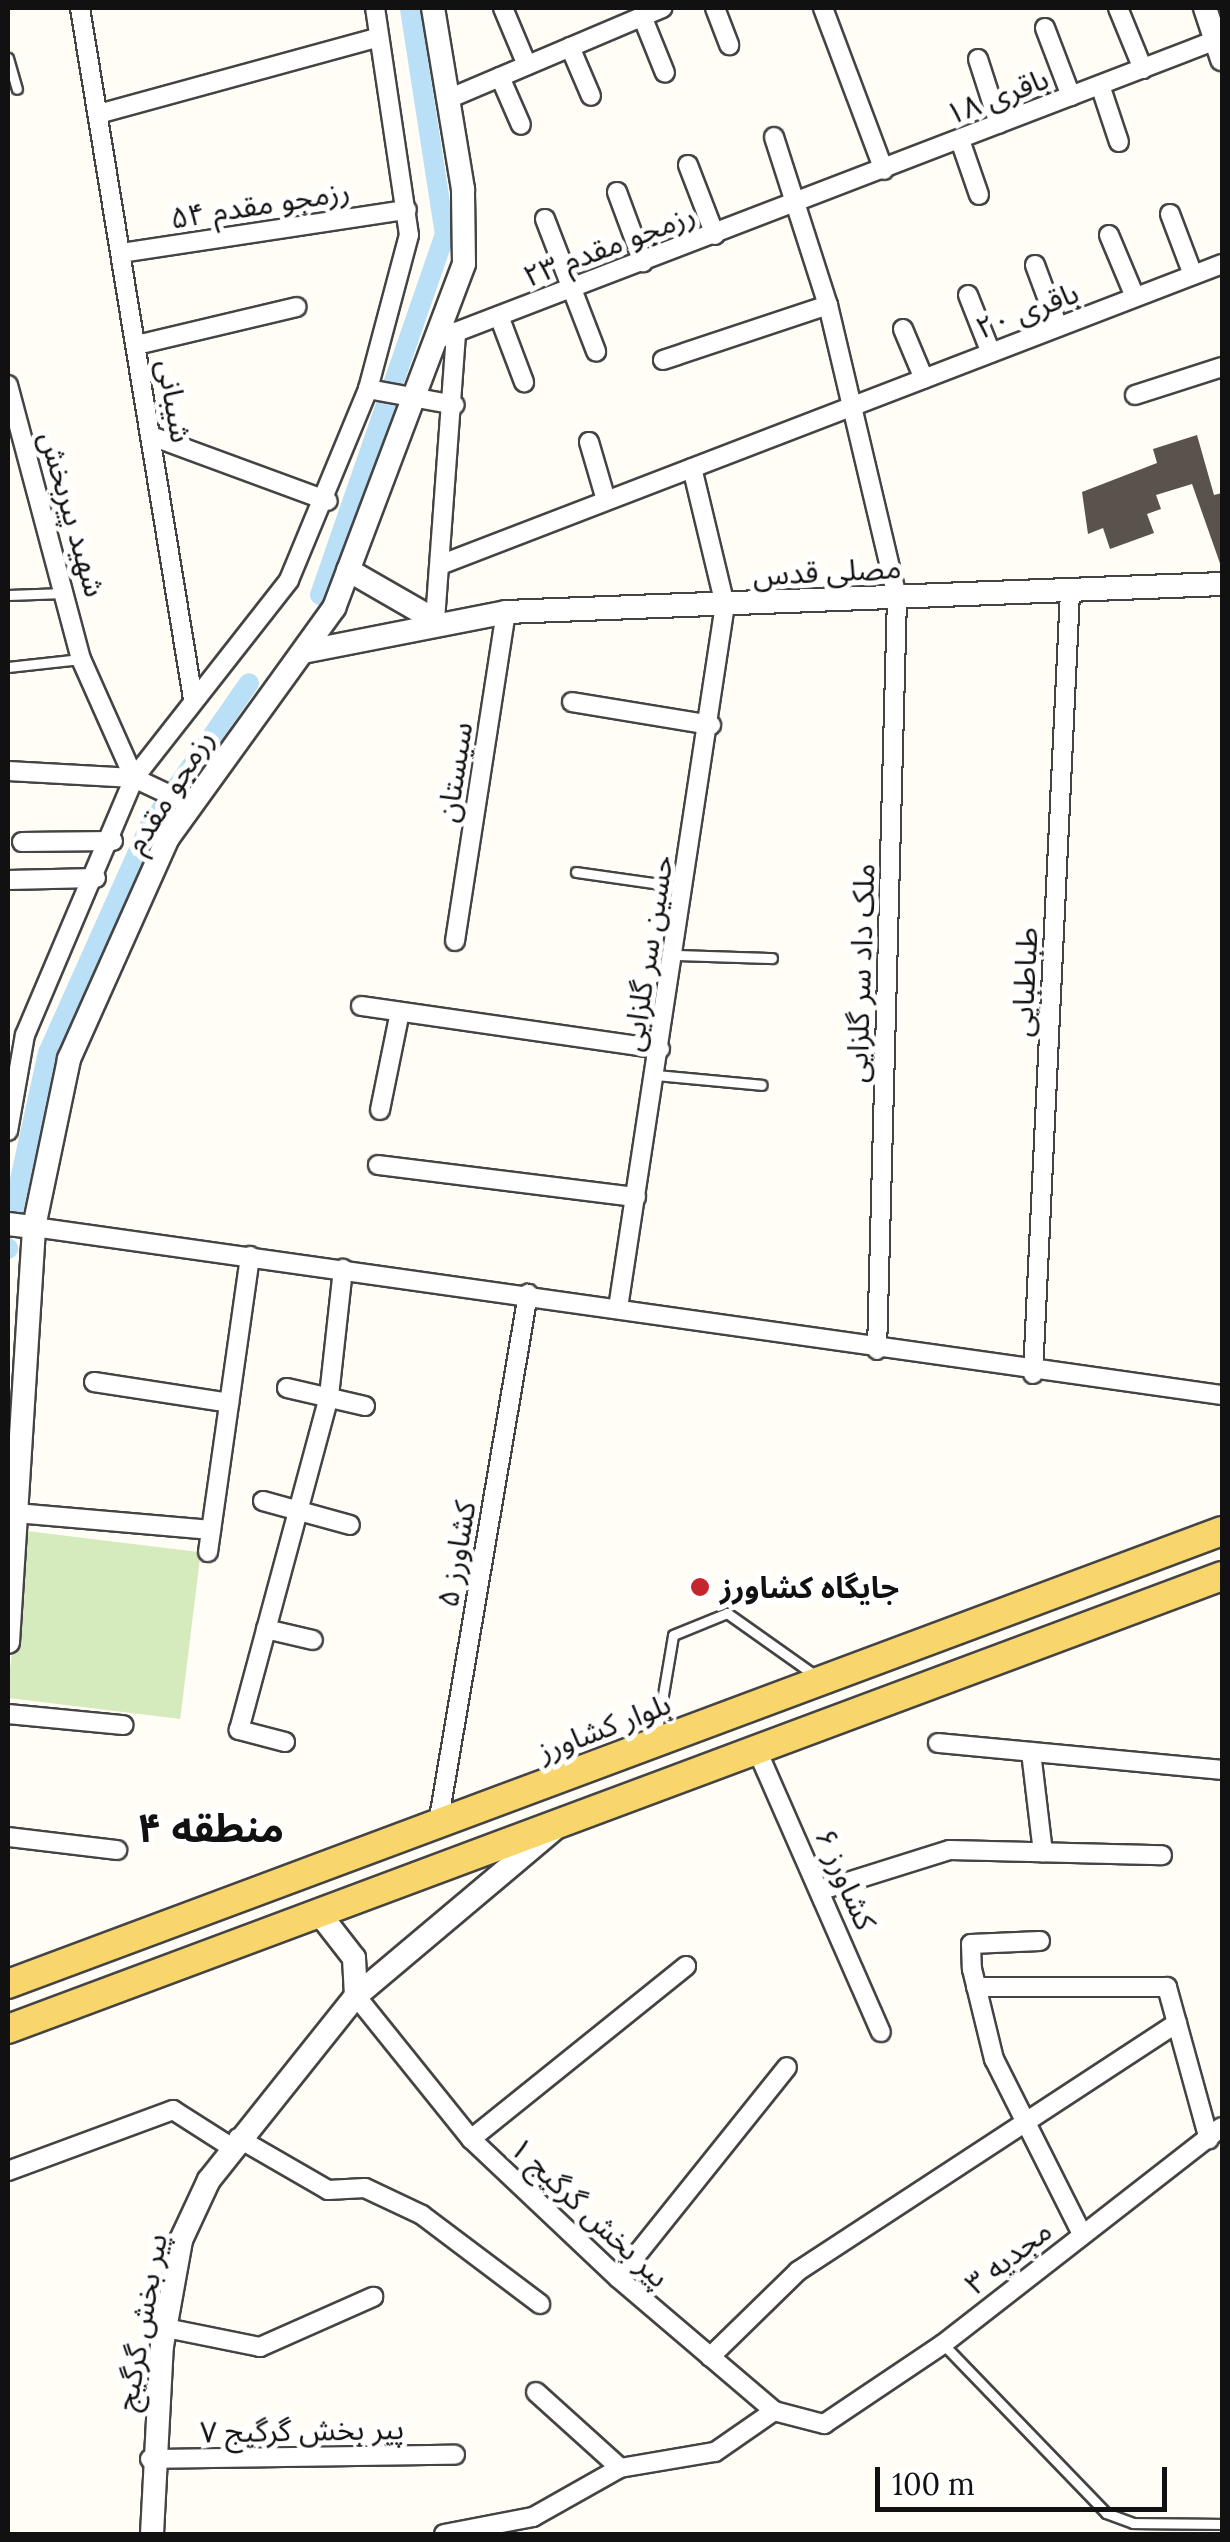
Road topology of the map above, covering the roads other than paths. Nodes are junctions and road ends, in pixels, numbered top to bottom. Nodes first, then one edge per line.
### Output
1 (80, 8) edge
2 (374, 8) edge
3 (433, 8) edge
4 (503, 8) edge
5 (662, 8) edge
6 (714, 8) edge
7 (823, 8) edge
8 (1118, 8) edge
9 (1205, 8) edge
10 (642, 16) junction
11 (1045, 28) dead end
12 (379, 37) junction
13 (729, 45) dead end
14 (570, 47) junction
15 (1219, 49) edge
16 (8, 58) edge
17 (978, 60) dead end
18 (527, 66) junction
19 (1142, 68) junction
20 (665, 73) dead end
21 (500, 77) junction
22 (1100, 85) junction
23 (18, 90) dead end
24 (591, 96) dead end
25 (1071, 96) junction
26 (448, 99) junction
27 (102, 113) junction
28 (1000, 124) junction
29 (521, 125) dead end
30 (774, 137) dead end
31 (960, 140) junction
32 (1119, 142) dead end
33 (688, 166) dead end
34 (884, 170) junction
35 (617, 192) dead end
36 (979, 195) dead end
37 (799, 203) junction
38 (408, 210) junction
39 (1170, 214) dead end
40 (545, 219) dead end
41 (715, 235) junction
42 (1110, 235) dead end
43 (121, 254) junction
44 (643, 262) junction
45 (1222, 264) edge
46 (1036, 265) dead end
47 (1192, 275) junction
48 (573, 288) junction
49 (968, 295) dead end
50 (1135, 297) junction
51 (828, 305) junction
52 (297, 308) dead end
53 (499, 316) junction
54 (1058, 327) junction
55 (903, 329) dead end
56 (447, 336) junction
57 (137, 345) junction
58 (596, 351) dead end
59 (991, 353) junction
60 (663, 360) dead end
61 (1222, 367) edge
62 (924, 379) junction
63 (524, 382) dead end
64 (8, 385) edge
65 (369, 389) junction
66 (1135, 394) dead end
67 (415, 397) junction
68 (455, 404) junction
69 (851, 407) junction
70 (154, 437) junction
71 (589, 442) dead end
72 (692, 468) junction
73 (606, 500) junction
74 (328, 501) junction
75 (440, 565) junction
76 (348, 570) junction
77 (1222, 584) edge
78 (1070, 592) junction
79 (68, 593) junction
80 (8, 595) edge
81 (897, 597) junction
82 (725, 605) junction
83 (506, 612) junction
84 (435, 620) junction
85 (304, 652) junction
86 (80, 659) junction
87 (8, 667) edge
88 (192, 699) junction
89 (572, 702) dead end
90 (711, 724) junction
91 (8, 771) edge
92 (142, 782) junction
93 (185, 802) junction
94 (113, 841) junction
95 (22, 842) dead end
96 (576, 872) dead end
97 (96, 878) junction
98 (8, 880) edge
99 (685, 888) junction
100 (456, 941) dead end
101 (674, 956) junction
102 (772, 958) dead end
103 (361, 1006) dead end
104 (400, 1012) junction
105 (16, 1033) edge
106 (660, 1049) junction
107 (655, 1075) junction
108 (762, 1085) dead end
109 (380, 1110) dead end
110 (8, 1130) edge
111 (378, 1165) dead end
112 (636, 1198) junction
113 (8, 1224) edge
114 (34, 1227) junction
115 (250, 1256) junction
116 (343, 1269) junction
117 (528, 1294) junction
118 (618, 1308) junction
119 (877, 1350) junction
120 (1033, 1374) junction
121 (94, 1382) dead end
122 (287, 1388) dead end
123 (1222, 1395) edge
124 (329, 1396) junction
125 (230, 1403) junction
126 (365, 1406) dead end
127 (263, 1501) dead end
128 (298, 1512) junction
129 (16, 1513) junction
130 (350, 1525) dead end
131 (211, 1530) junction
132 (1222, 1530) edge
133 (208, 1552) dead end
134 (1222, 1576) edge
135 (266, 1629) junction
136 (314, 1640) dead end
137 (8, 1642) edge
138 (818, 1678) junction
139 (8, 1714) edge
140 (123, 1725) dead end
141 (284, 1742) dead end
142 (938, 1743) dead end
143 (655, 1744) junction
144 (756, 1750) junction
145 (1031, 1752) junction
146 (1222, 1770) edge
147 (438, 1824) junction
148 (561, 1824) junction
149 (8, 1837) edge
150 (118, 1850) dead end
151 (1044, 1852) junction
152 (1162, 1854) dead end
153 (822, 1890) junction
154 (319, 1913) junction
155 (1040, 1941) dead end
156 (686, 1966) dead end
157 (8, 1984) edge
158 (976, 1987) junction
159 (356, 1996) junction
160 (1177, 2023) junction
161 (8, 2029) edge
162 (881, 2032) dead end
163 (787, 2067) dead end
164 (1026, 2124) junction
165 (1216, 2133) edge
166 (471, 2139) junction
167 (234, 2142) junction
168 (8, 2171) edge
169 (1082, 2234) junction
170 (618, 2278) junction
171 (373, 2297) dead end
172 (540, 2304) dead end
173 (166, 2328) junction
174 (943, 2344) junction
175 (710, 2356) junction
176 (536, 2392) dead end
177 (774, 2411) junction
178 (824, 2424) joint
179 (454, 2455) dead end
180 (150, 2459) junction
181 (620, 2468) junction
182 (1222, 2524) edge
183 (152, 2534) edge
184 (444, 2534) edge

1 - 27 street, شیبانی
2 - 12 street, رزمجو مقدم
3 - 26 street, رزمجو مقدم
4 - 18 street
5 - 10 street
6 - 13 street
7 - 34 street
8 - 19 street
9 - 15 street
10 - 14 street
10 - 20 street
11 - 25 street
12 - 27 street
12 - 38 street, رزمجو مقدم
14 - 18 street
14 - 24 street
15 - 19 street, باقری ۱۸
16 - 23 lane
17 - 28 street
18 - 21 street
19 - 22 street, باقری ۱۸
21 - 26 street
21 - 29 street
22 - 25 street, باقری ۱۸
22 - 32 street
25 - 28 street, باقری ۱۸
26 - 56 street, رزمجو مقدم
27 - 43 street, شیبانی
28 - 31 street, باقری ۱۸
30 - 37 street, ملک داد سر گلزایی
31 - 34 street, باقری ۱۸
31 - 36 street
33 - 41 street
34 - 37 street, باقری ۱۸
35 - 44 street
37 - 41 street, رزمجو مقدم ۲۳
37 - 51 street, ملک داد سر گلزایی
38 - 43 street, رزمجو مقدم ۵۴
38 - 65 street, رزمجو مقدم
39 - 47 street
40 - 48 street
41 - 44 street, رزمجو مقدم ۲۳
42 - 50 street
43 - 57 street, شیبانی
44 - 48 street, رزمجو مقدم ۲۳
45 - 47 street, باقری ۲۰
46 - 54 street
47 - 50 street, باقری ۲۰
48 - 53 street, رزمجو مقدم ۲۳
48 - 58 street
49 - 59 street
50 - 54 street, باقری ۲۰
51 - 60 street
51 - 69 street, ملک داد سر گلزایی
52 - 57 street
53 - 56 street, رزمجو مقدم ۲۳
53 - 63 street
54 - 59 street, باقری ۲۰
55 - 62 street
56 - 67 street, رزمجو مقدم
56 - 68 street
57 - 70 street, شیبانی
59 - 62 street, باقری ۲۰
61 - 66 street
62 - 69 street, باقری ۲۰
64 - 79 street, شهید پیربخش
65 - 67 street
65 - 74 street, رزمجو مقدم
67 - 68 street
67 - 76 street, رزمجو مقدم
68 - 75 street
69 - 72 street, باقری ۲۰
69 - 81 street, ملک داد سر گلزایی
70 - 74 street
70 - 88 street, شیبانی
71 - 73 street
72 - 73 street, باقری ۲۰
72 - 82 street
73 - 75 street, باقری ۲۰
74 - 88 street, رزمجو مقدم
75 - 84 street
76 - 84 street
76 - 85 street, رزمجو مقدم
77 - 78 street, مصلی قدس
78 - 81 street, مصلی قدس
78 - 120 street, طباطبایی
79 - 80 lane
79 - 86 street, شهید پیربخش
81 - 82 street, مصلی قدس
81 - 119 street, ملک داد سر گلزایی
82 - 83 street, مصلی قدس
82 - 90 street, حسین سر گلزایی
83 - 84 street, مصلی قدس
83 - 100 street, سیستان
84 - 85 street, مصلی قدس
85 - 93 street, رزمجو مقدم
86 - 87 lane
86 - 92 street, شهید پیربخش
88 - 92 street, رزمجو مقدم
89 - 90 street
90 - 99 street, حسین سر گلزایی
91 - 92 street
92 - 93 street
92 - 94 street, رزمجو مقدم
93 - 114 street, رزمجو مقدم
94 - 95 street
94 - 97 street, رزمجو مقدم
96 - 99 lane
97 - 98 street
97 - 105 street, رزمجو مقدم
99 - 101 street, حسین سر گلزایی
101 - 102 lane
101 - 106 street, حسین سر گلزایی
103 - 104 street
104 - 106 street
104 - 109 street
105 - 110 street, رزمجو مقدم
106 - 107 street, حسین سر گلزایی
107 - 108 lane
107 - 112 street, حسین سر گلزایی
111 - 112 street
112 - 118 street, حسین سر گلزایی
113 - 114 street
114 - 115 street
114 - 129 street, رزمجو مقدم
115 - 116 street
115 - 125 street
116 - 117 street
116 - 124 street
117 - 118 street
117 - 147 street, کشاورز ۵
118 - 119 street
119 - 120 street
120 - 123 street
121 - 125 street
122 - 124 street
124 - 126 street
124 - 128 street
125 - 131 street
127 - 128 street
128 - 130 street
128 - 135 street
129 - 131 street
129 - 137 street, رزمجو مقدم
131 - 133 street
132 - 138 main road, بلوار کشاورز
134 - 144 main road
135 - 136 street
135 - 141 street
138 - 143 main road, بلوار کشاورز
138 - 143 lane
139 - 140 street
142 - 145 street
143 - 147 main road, بلوار کشاورز
144 - 148 main road
144 - 153 street, کشاورز ۶
145 - 146 street
145 - 151 street
147 - 157 main road, بلوار کشاورز
148 - 154 main road
148 - 159 street, پیر بخش گرگیج
149 - 150 street
151 - 152 street
151 - 153 street
153 - 162 street, کشاورز ۶
154 - 159 street
154 - 161 main road
155 - 158 street
156 - 166 street
158 - 160 street
158 - 164 street
159 - 166 street, پیر بخش گرگیج ۱
159 - 167 street, پیر بخش گرگیج
160 - 164 street
160 - 165 street
163 - 170 street
164 - 169 street
164 - 175 street
165 - 169 street, مجدیه ۳
166 - 170 street, پیر بخش گرگیج ۱
167 - 168 street
167 - 172 street
167 - 173 street, پیر بخش گرگیج
169 - 174 street, مجدیه ۳
170 - 175 street, پیر بخش گرگیج ۱
171 - 173 street
173 - 180 street, پیر بخش گرگیج
174 - 178 street, مجدیه ۳
174 - 182 lane
175 - 177 street, پیر بخش گرگیج ۱
176 - 181 street
177 - 178 street, پیر بخش گرگیج ۱
177 - 181 street
179 - 180 street, پیر بخش گرگیج ۷
180 - 183 street, پیر بخش گرگیج
181 - 184 street

